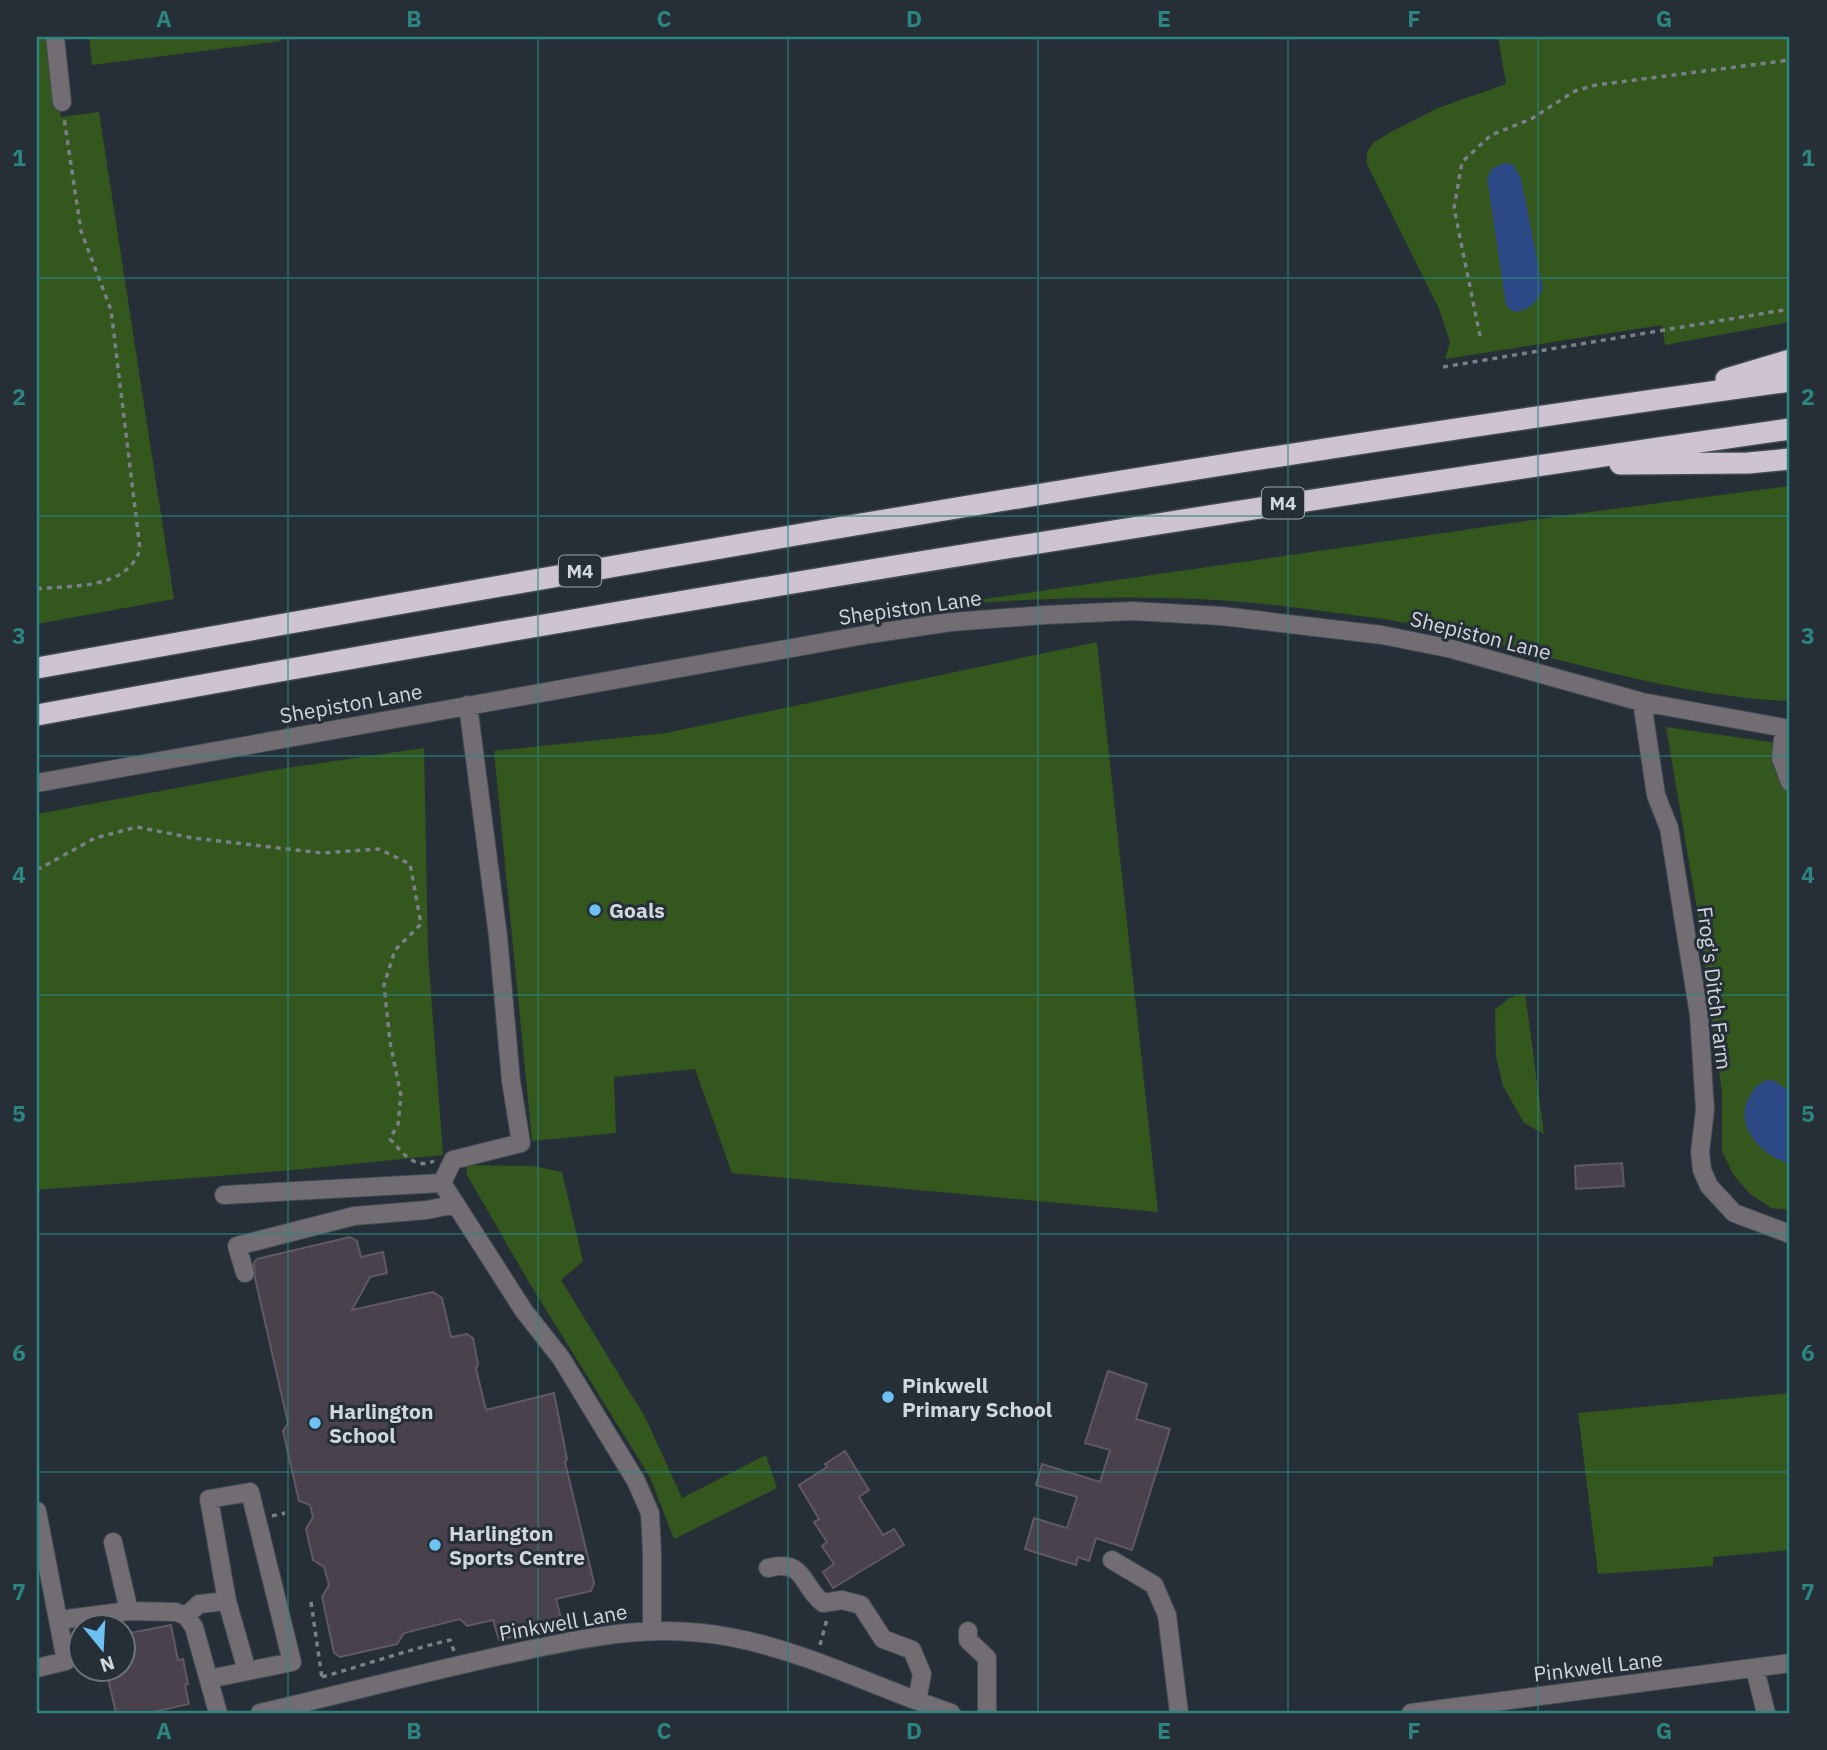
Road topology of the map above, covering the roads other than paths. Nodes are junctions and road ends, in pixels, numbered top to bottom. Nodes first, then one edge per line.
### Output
1 (55, 37) edge
2 (62, 102) road end
3 (1790, 360) edge
4 (1790, 381) edge
5 (1660, 398) junction
6 (1790, 429) edge
7 (1790, 458) edge
8 (1540, 465) junction
9 (37, 668) edge
10 (1642, 702) junction
11 (468, 705) junction
12 (37, 715) edge
13 (1787, 729) edge
14 (1790, 782) edge
15 (37, 783) edge
16 (442, 1183) junction
17 (224, 1195) dead end
18 (456, 1205) junction
19 (1790, 1234) edge
20 (245, 1273) dead end
21 (37, 1511) edge
22 (113, 1542) dead end
23 (1112, 1560) dead end
24 (768, 1568) dead end
25 (44, 1577) edge
26 (227, 1601) junction
27 (129, 1611) junction
28 (186, 1616) junction
29 (59, 1620) junction
30 (652, 1630) junction
31 (968, 1631) dead end
32 (1790, 1663) edge
33 (37, 1668) edge
34 (1755, 1669) junction
35 (247, 1671) junction
36 (209, 1679) junction
37 (917, 1701) junction
38 (328, 1705) edge
39 (1519, 1706) edge
40 (218, 1713) edge
41 (260, 1713) edge
42 (951, 1713) edge
43 (987, 1713) edge
44 (1179, 1713) edge
45 (1411, 1713) edge
46 (1766, 1713) edge

1 - 2 street
3 - 5 highway, M4
4 - 5 highway, M4
5 - 9 highway, M4
6 - 8 highway, M4
7 - 8 highway, M4
8 - 12 highway, M4
10 - 11 street, Shepiston Lane
10 - 13 street, Shepiston Lane
10 - 19 street, Frog's Ditch Farm
11 - 15 street, Shepiston Lane
11 - 16 street
13 - 14 street
16 - 17 street
16 - 18 street
18 - 20 street
18 - 30 street
21 - 25 street
22 - 27 street
23 - 44 street
24 - 37 street
25 - 29 street
26 - 28 street
26 - 35 street
26 - 35 street
27 - 28 street
27 - 29 street
28 - 36 street
29 - 33 street
30 - 37 street, Pinkwell Lane
30 - 38 street, Pinkwell Lane
31 - 43 street
32 - 34 street, Pinkwell Lane
34 - 39 street, Pinkwell Lane
34 - 46 street
35 - 36 street
36 - 40 street
37 - 42 street, Pinkwell Lane
38 - 41 street, Pinkwell Lane
39 - 45 street, Pinkwell Lane

